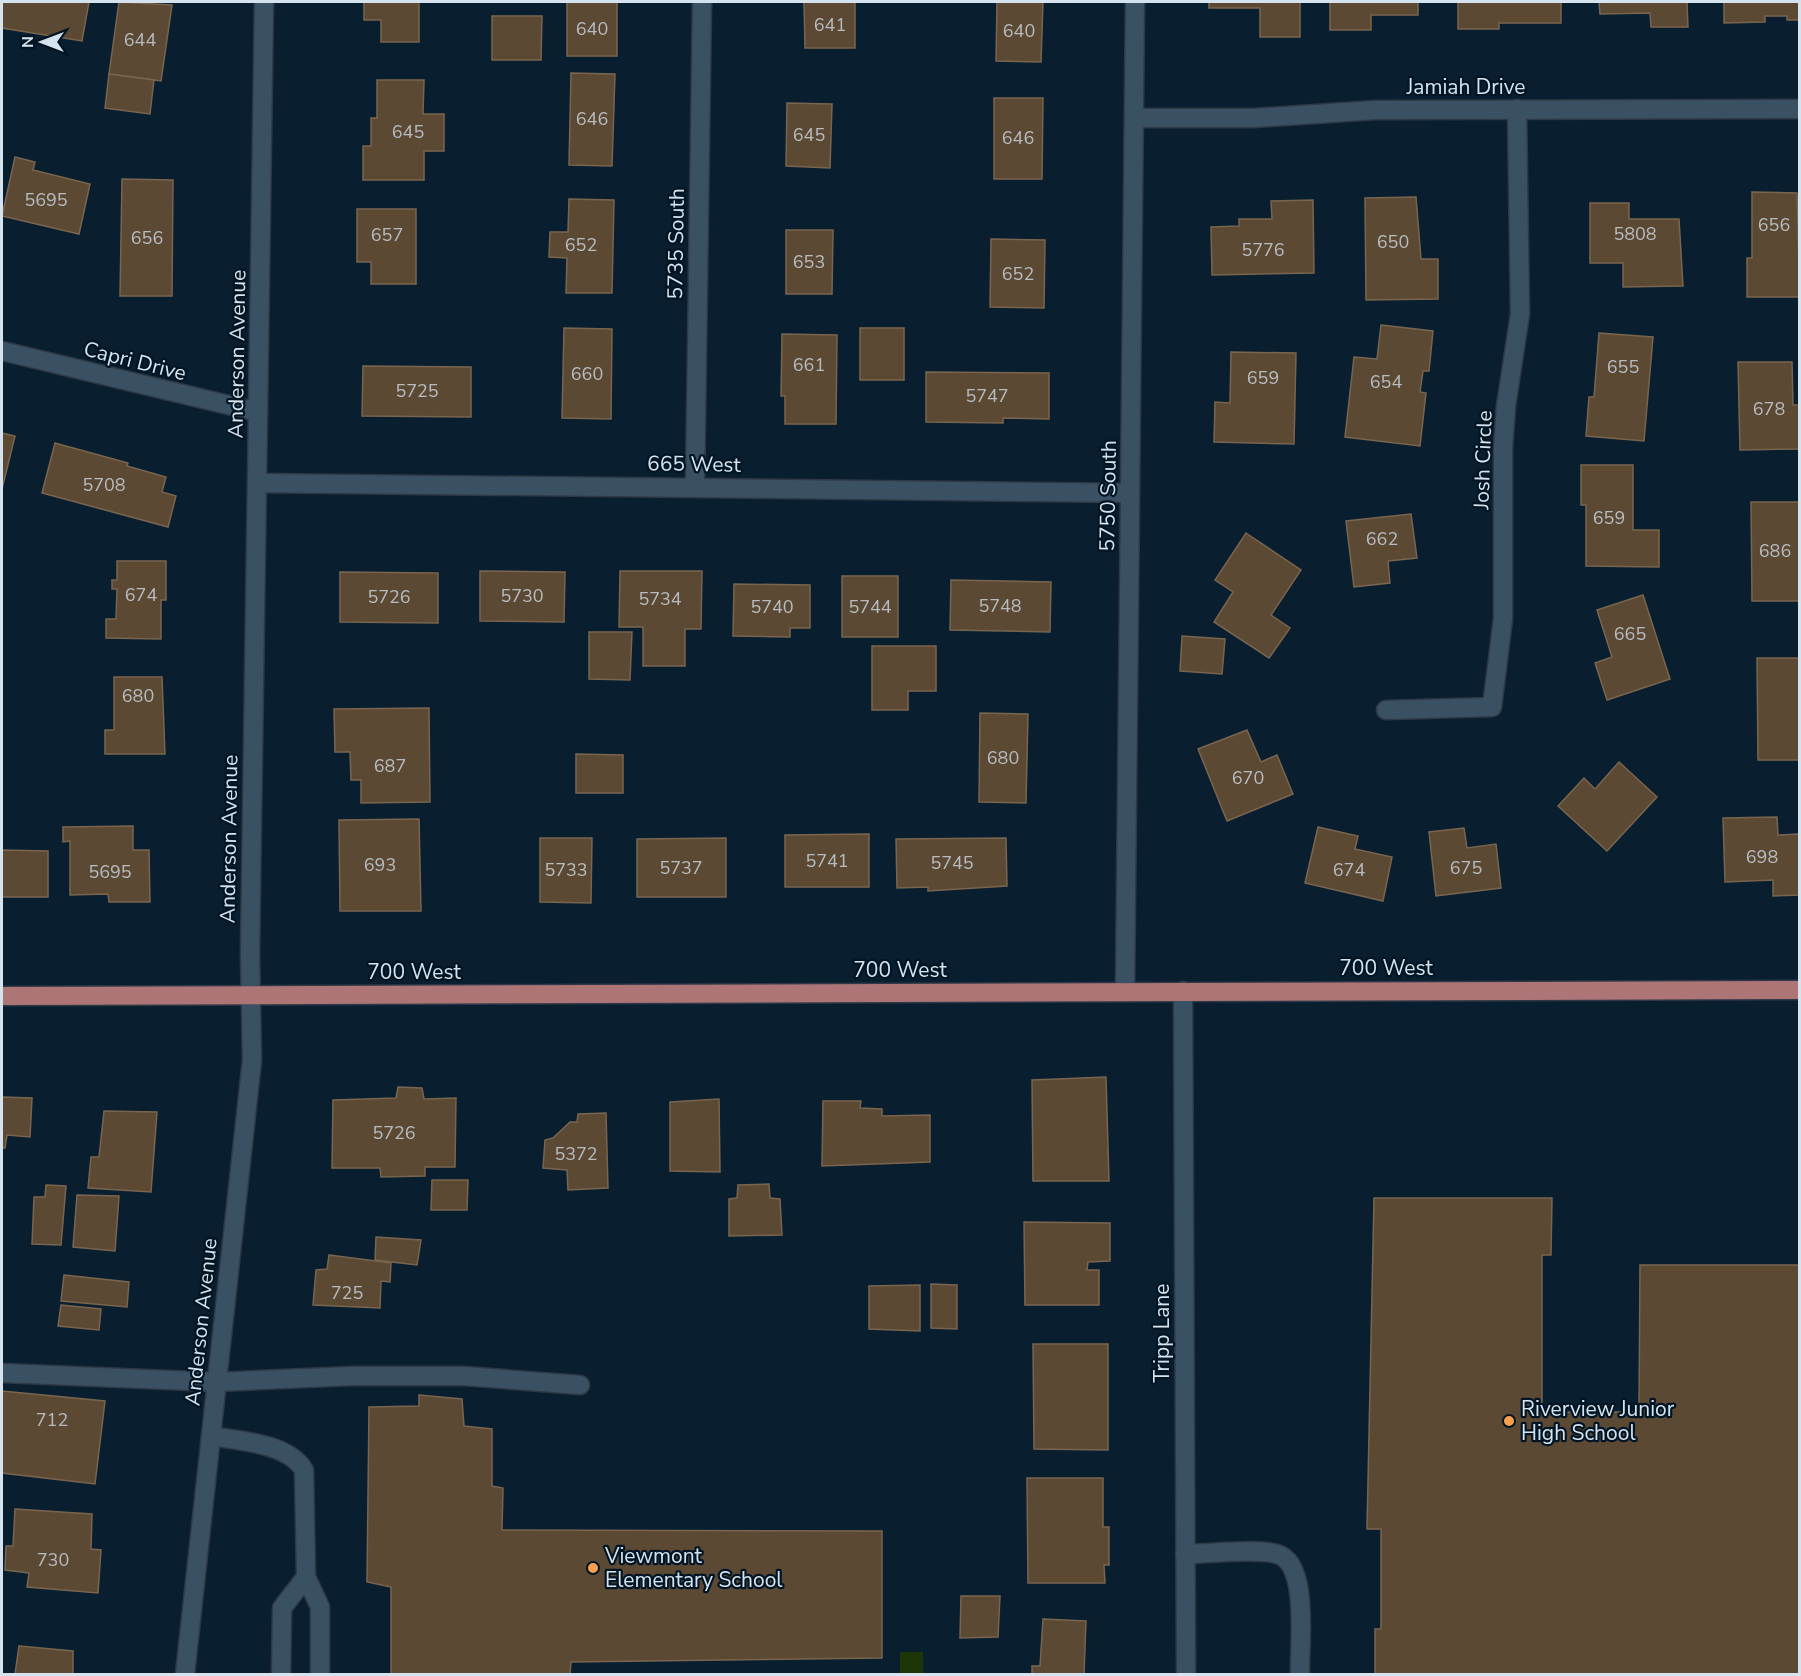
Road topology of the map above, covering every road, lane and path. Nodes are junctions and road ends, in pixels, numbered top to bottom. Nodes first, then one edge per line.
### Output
1 (264, 2) edge
2 (702, 2) edge
3 (1135, 2) edge
4 (1517, 109) junction
5 (1800, 109) edge
6 (1134, 118) junction
7 (2, 351) edge
8 (258, 412) junction
9 (258, 483) junction
10 (695, 487) junction
11 (1130, 493) junction
12 (1386, 710) dead end
13 (1800, 990) edge
14 (1183, 991) junction
15 (1125, 992) junction
16 (2, 996) edge
17 (251, 996) junction
18 (2, 1373) edge
19 (217, 1382) junction
20 (580, 1385) dead end
21 (211, 1436) junction
22 (1185, 1554) junction
23 (306, 1577) junction
24 (185, 1674) edge
25 (281, 1674) edge
26 (320, 1674) edge
27 (1186, 1674) edge
28 (1299, 1674) edge

1 - 8 street, Anderson Avenue
2 - 10 street, 5735 South
3 - 6 street, 5750 South
4 - 5 street, Jamiah Drive
4 - 6 street, Jamiah Drive
4 - 12 street, Josh Circle
6 - 11 street, 5750 South
7 - 8 street, Capri Drive
8 - 9 street, Anderson Avenue
9 - 10 street, 665 West
9 - 17 street, Anderson Avenue
10 - 11 street, 665 West
11 - 15 street, 5750 South
13 - 14 main road, 700 West
14 - 15 main road, 700 West
14 - 22 street, Tripp Lane
15 - 17 main road, 700 West
16 - 17 main road, 700 West
17 - 19 street, Anderson Avenue
18 - 19 street
19 - 20 street
19 - 21 street, Anderson Avenue
21 - 23 street
21 - 24 street, Anderson Avenue
22 - 27 street, Tripp Lane
22 - 28 street
23 - 25 street
23 - 26 street

